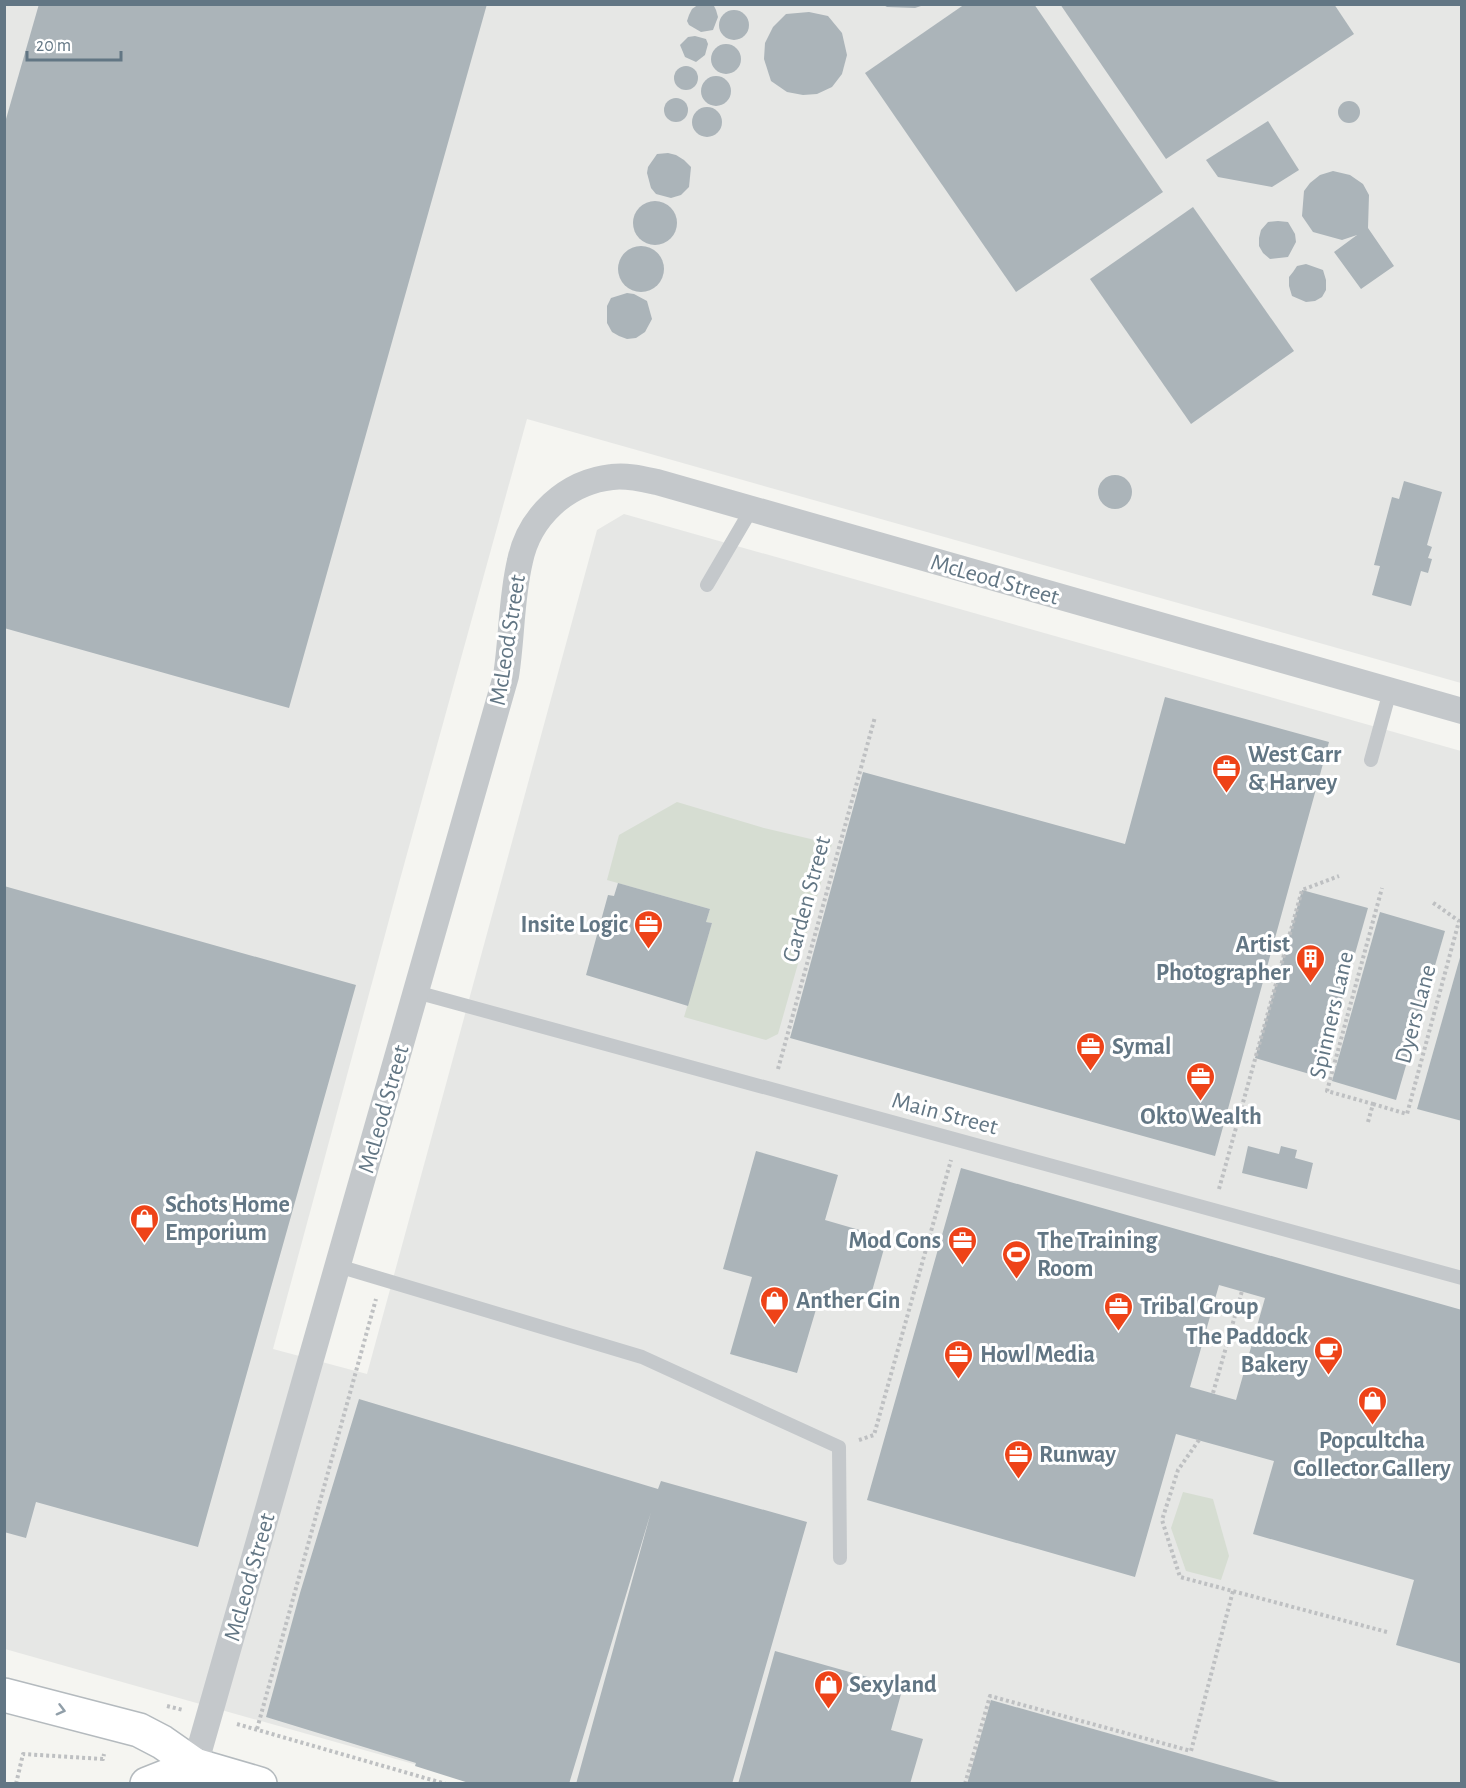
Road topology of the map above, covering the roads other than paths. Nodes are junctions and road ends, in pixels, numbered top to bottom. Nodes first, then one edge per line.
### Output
1 (751, 510) junction
2 (707, 585) dead end
3 (1390, 691) junction
4 (1461, 711) edge
5 (1371, 760) dead end
6 (416, 992) junction
7 (338, 1266) junction
8 (1461, 1278) edge
9 (840, 1558) dead end
10 (4, 1695) edge
11 (195, 1766) junction
12 (147, 1784) edge
13 (260, 1784) edge

1 - 2 lane
1 - 3 street, McLeod Street
1 - 6 street, McLeod Street
3 - 4 street, McLeod Street
3 - 5 lane
6 - 7 street, McLeod Street
6 - 8 lane, Main Street
7 - 9 lane
7 - 11 street, McLeod Street
10 -> 11 main road
11 - 12 main road
11 - 13 main road

